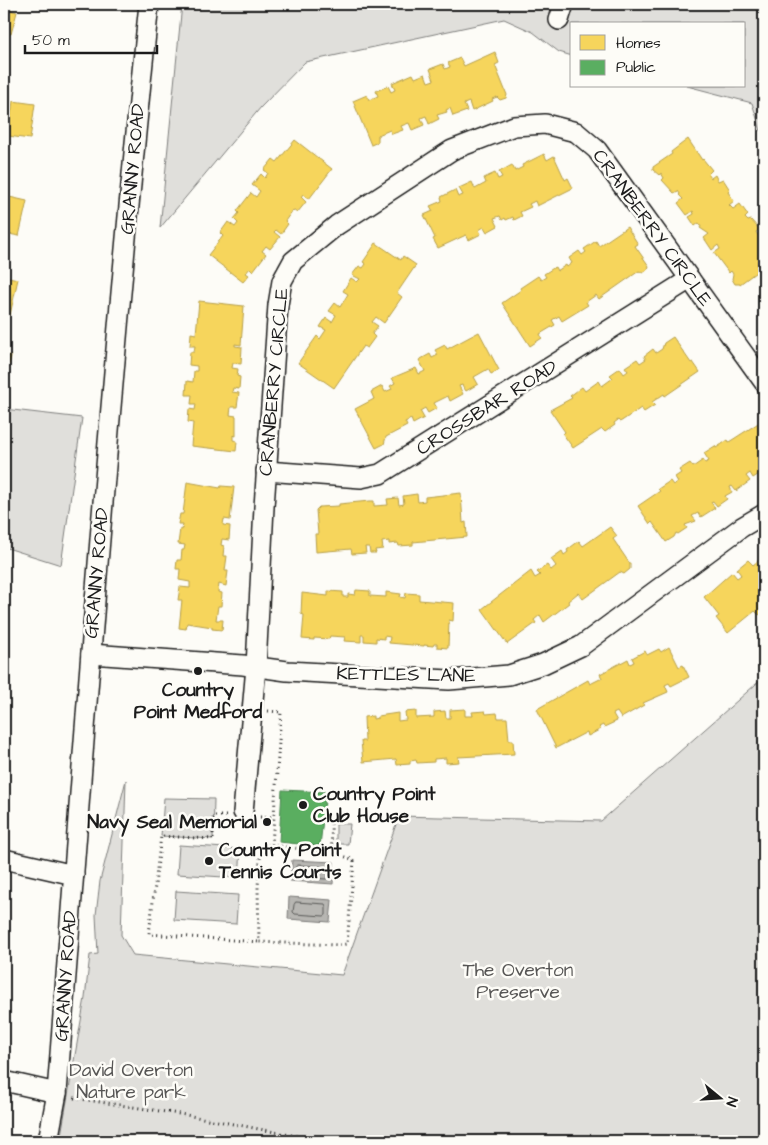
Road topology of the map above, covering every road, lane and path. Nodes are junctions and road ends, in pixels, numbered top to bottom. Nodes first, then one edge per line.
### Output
1 (149, 4) edge
2 (690, 279) junction
3 (764, 382) edge
4 (266, 471) junction
5 (764, 514) edge
6 (91, 654) junction
7 (256, 667) junction
8 (263, 710) dead end
9 (243, 812) dead end
10 (213, 816) dead end
11 (323, 819) dead end
12 (272, 845) junction
13 (332, 854) junction
14 (4, 860) edge
15 (74, 875) junction
16 (259, 942) junction
17 (4, 1081) edge
18 (57, 1093) junction
19 (48, 1141) edge
20 (322, 1141) edge

1 - 6 street, GRANNY ROAD
2 - 3 street, CRANBERRY CIRCLE
2 - 4 street, CROSSBAR ROAD
2 - 4 street, CRANBERRY CIRCLE
4 - 7 street, CRANBERRY CIRCLE
5 - 7 street, KETTLES LANE
6 - 7 street, KETTLES LANE
6 - 15 street, GRANNY ROAD
7 - 9 street, CRANBERRY CIRCLE
8 - 12 path
10 - 16 path
11 - 13 path
12 - 13 path
12 - 16 path
13 - 16 path
14 - 15 street
15 - 18 street, GRANNY ROAD
17 - 18 street
18 - 19 street, GRANNY ROAD
18 - 20 path

